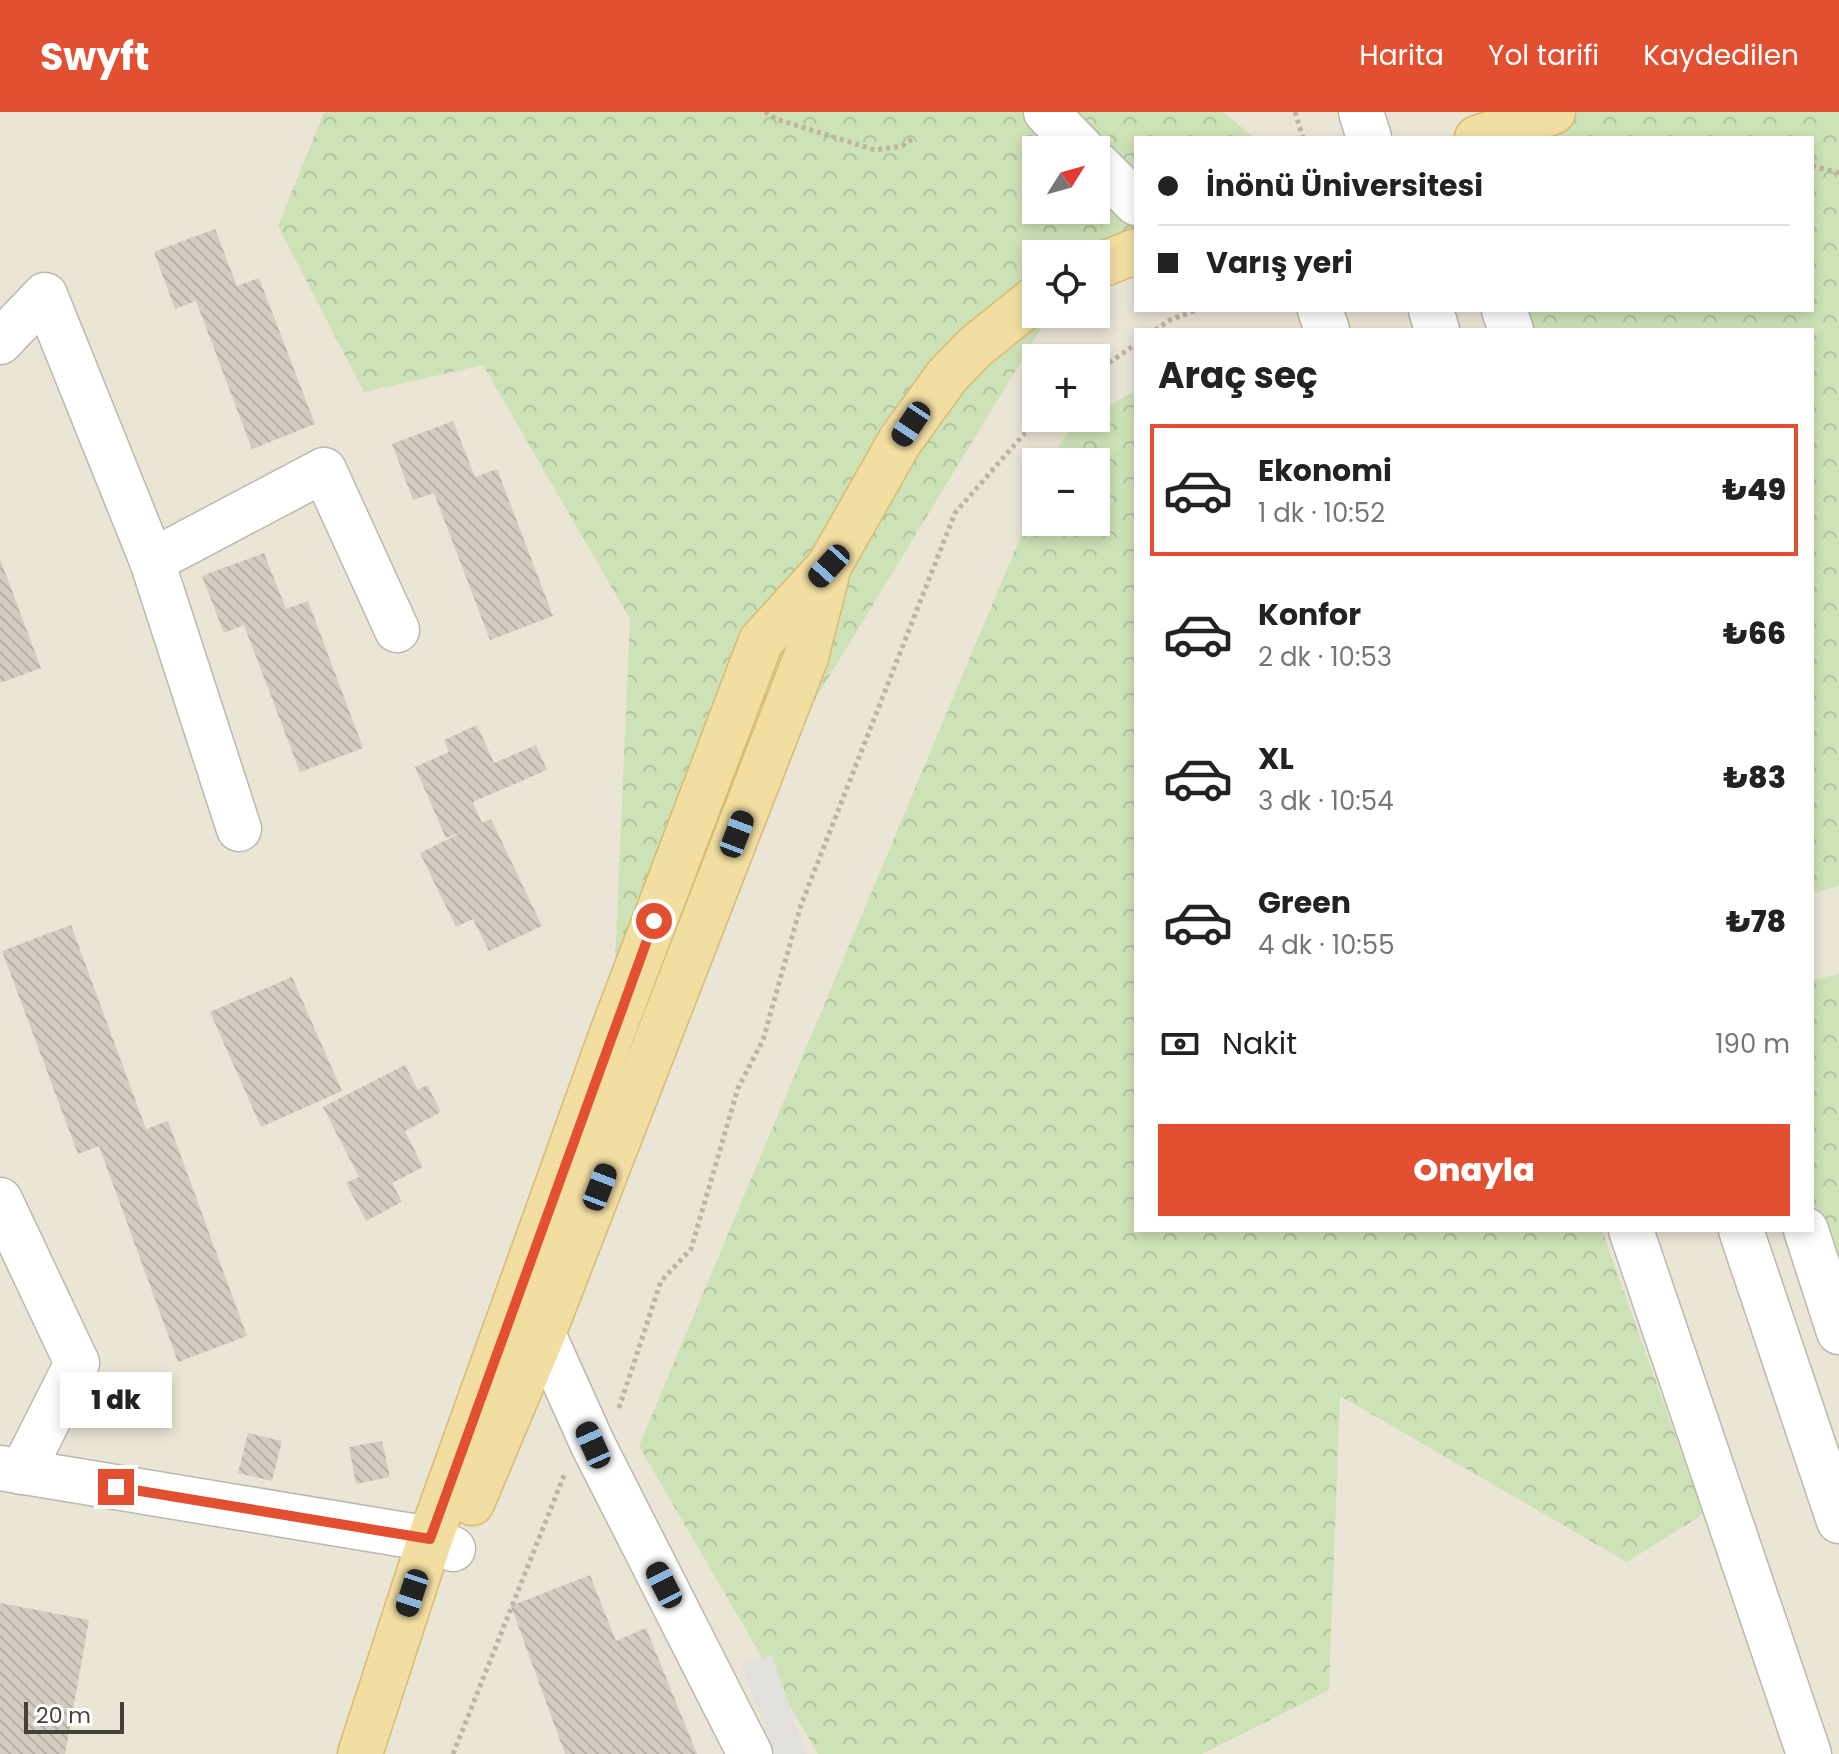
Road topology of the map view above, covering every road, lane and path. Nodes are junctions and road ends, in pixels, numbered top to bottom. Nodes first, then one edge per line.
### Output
1 (765, 112) edge
2 (1046, 112) edge
3 (1295, 112) edge
4 (1361, 112) edge
5 (1553, 112) edge
6 (1069, 136) edge
7 (1302, 136) edge
8 (1368, 136) edge
9 (1483, 136) edge
10 (915, 137) dead end
11 (1814, 167) edge
12 (1839, 173) edge
13 (1110, 177) edge
14 (1134, 201) edge
15 (1134, 252) edge
16 (1110, 261) edge
17 (1022, 309) edge
18 (1191, 312) edge
19 (1158, 328) edge
20 (0, 342) edge
21 (1134, 345) edge
22 (1110, 362) edge
23 (1026, 432) edge
24 (152, 561) junction
25 (829, 566) junction
26 (397, 630) dead end
27 (239, 829) dead end
28 (0, 1200) edge
29 (1632, 1232) edge
30 (1742, 1232) edge
31 (1807, 1232) edge
32 (1839, 1332) edge
33 (543, 1334) junction
34 (593, 1445) junction
35 (11, 1470) edge
36 (1839, 1521) edge
37 (441, 1544) junction
38 (360, 1754) edge
39 (382, 1754) edge
40 (453, 1754) edge
41 (750, 1754) edge
42 (1809, 1754) edge

1 - 10 path
2 - 6 street
3 - 7 path
4 - 8 street
5 - 9 main road
11 - 12 path
13 - 14 street
15 - 16 main road
17 - 25 main road
18 - 19 path
20 - 24 street
21 - 22 path
23 - 34 path
24 - 26 street
24 - 27 street
25 - 33 main road
25 - 37 main road
28 - 35 street
29 - 42 street
30 - 36 street
31 - 32 street
33 - 34 street
33 - 37 main road
34 - 40 path
34 - 41 street
35 - 37 street
37 - 38 main road
37 - 39 main road

